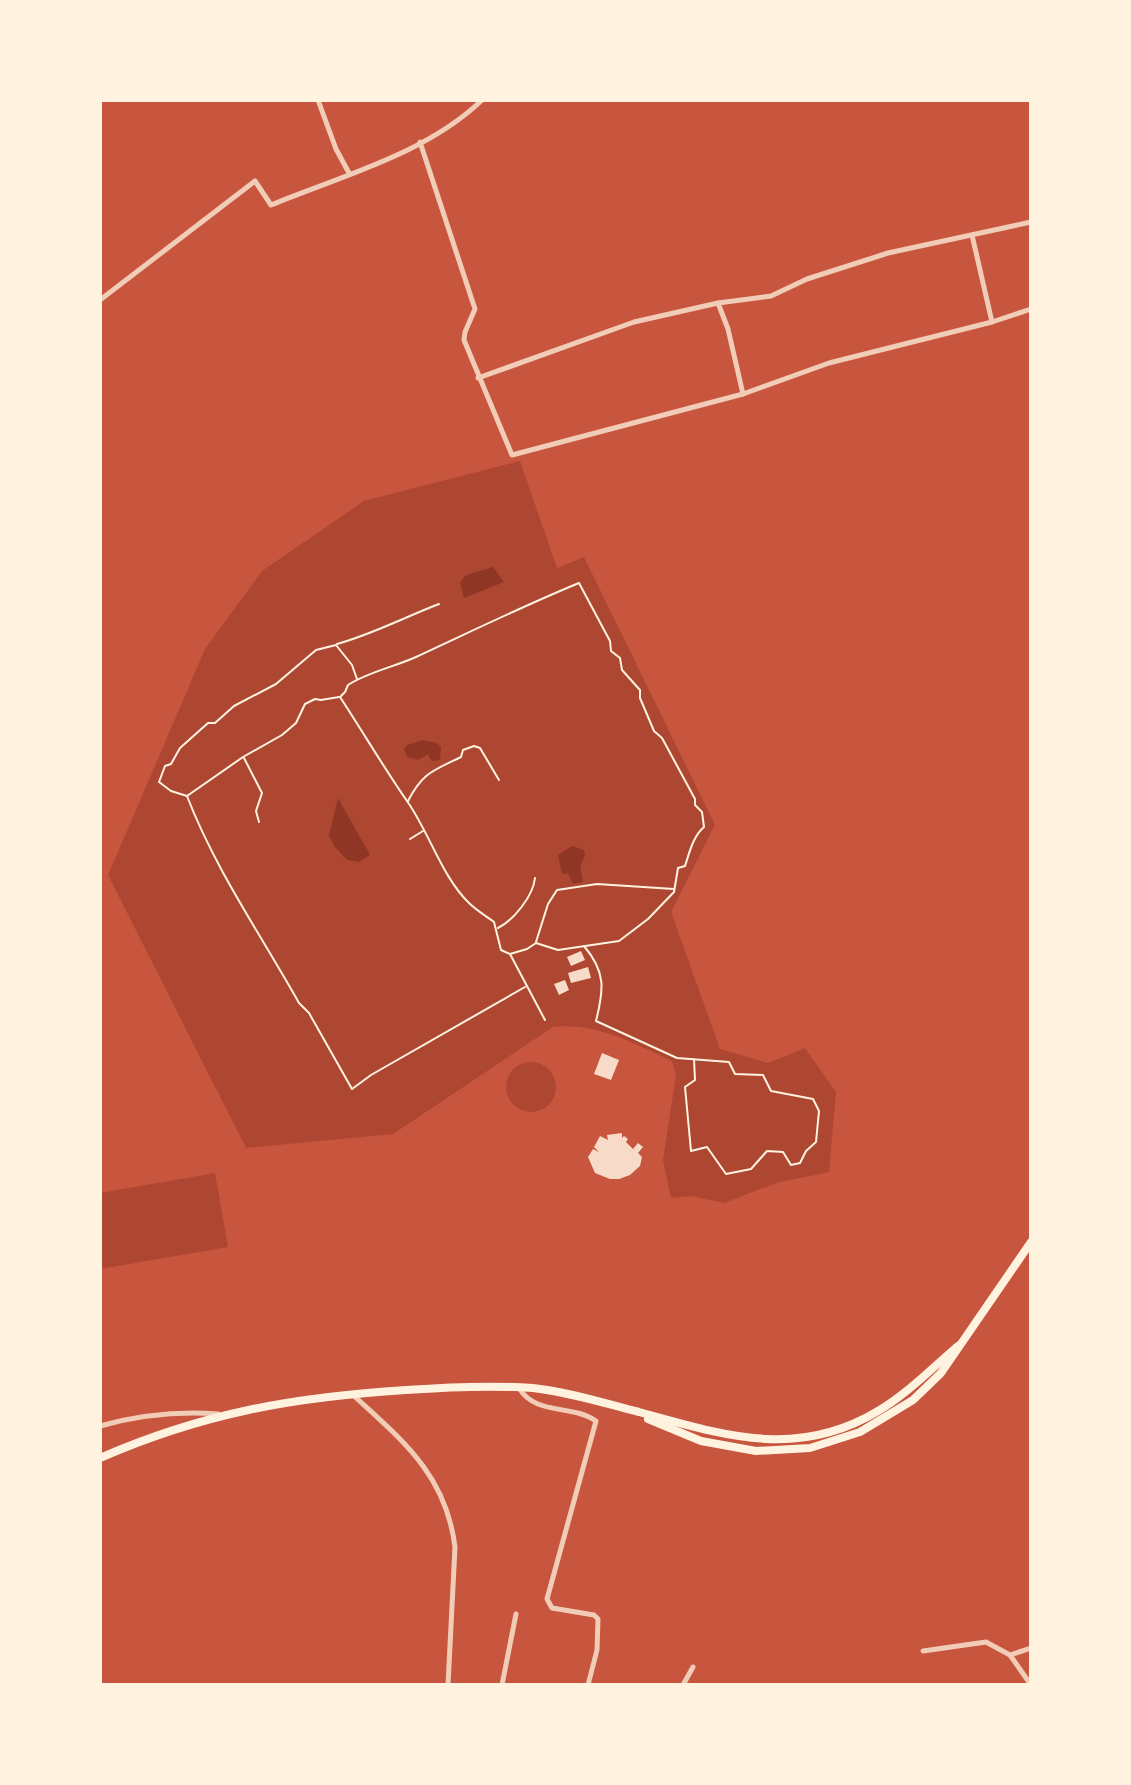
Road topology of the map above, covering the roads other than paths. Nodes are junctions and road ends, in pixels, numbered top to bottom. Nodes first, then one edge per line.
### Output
1 (318, 100) edge
2 (482, 100) edge
3 (420, 142) junction
4 (349, 173) junction
5 (1031, 222) edge
6 (972, 235) junction
7 (100, 300) edge
8 (718, 303) junction
9 (1031, 309) edge
10 (992, 322) junction
11 (478, 378) junction
12 (743, 394) junction
13 (1031, 1242) edge
14 (519, 1387) junction
15 (352, 1393) junction
16 (223, 1414) junction
17 (100, 1426) edge
18 (100, 1458) edge
19 (516, 1614) dead end
20 (1031, 1648) edge
21 (923, 1651) dead end
22 (1010, 1655) junction
23 (693, 1667) dead end
24 (448, 1685) edge
25 (502, 1685) edge
26 (588, 1685) edge
27 (683, 1685) edge
28 (1031, 1685) edge

1 - 4 street
2 - 3 street
3 - 4 street
3 - 11 street
4 - 7 street
5 - 6 street
6 - 8 street
6 - 10 street
8 - 11 street
8 - 12 street
9 - 10 street
10 - 12 street
11 - 12 street
13 - 14 highway
14 - 15 highway
14 - 26 street
15 - 16 highway
15 - 24 street
16 - 17 street
16 - 18 highway
19 - 25 street
20 - 22 street
21 - 22 street
22 - 28 street
23 - 27 street

